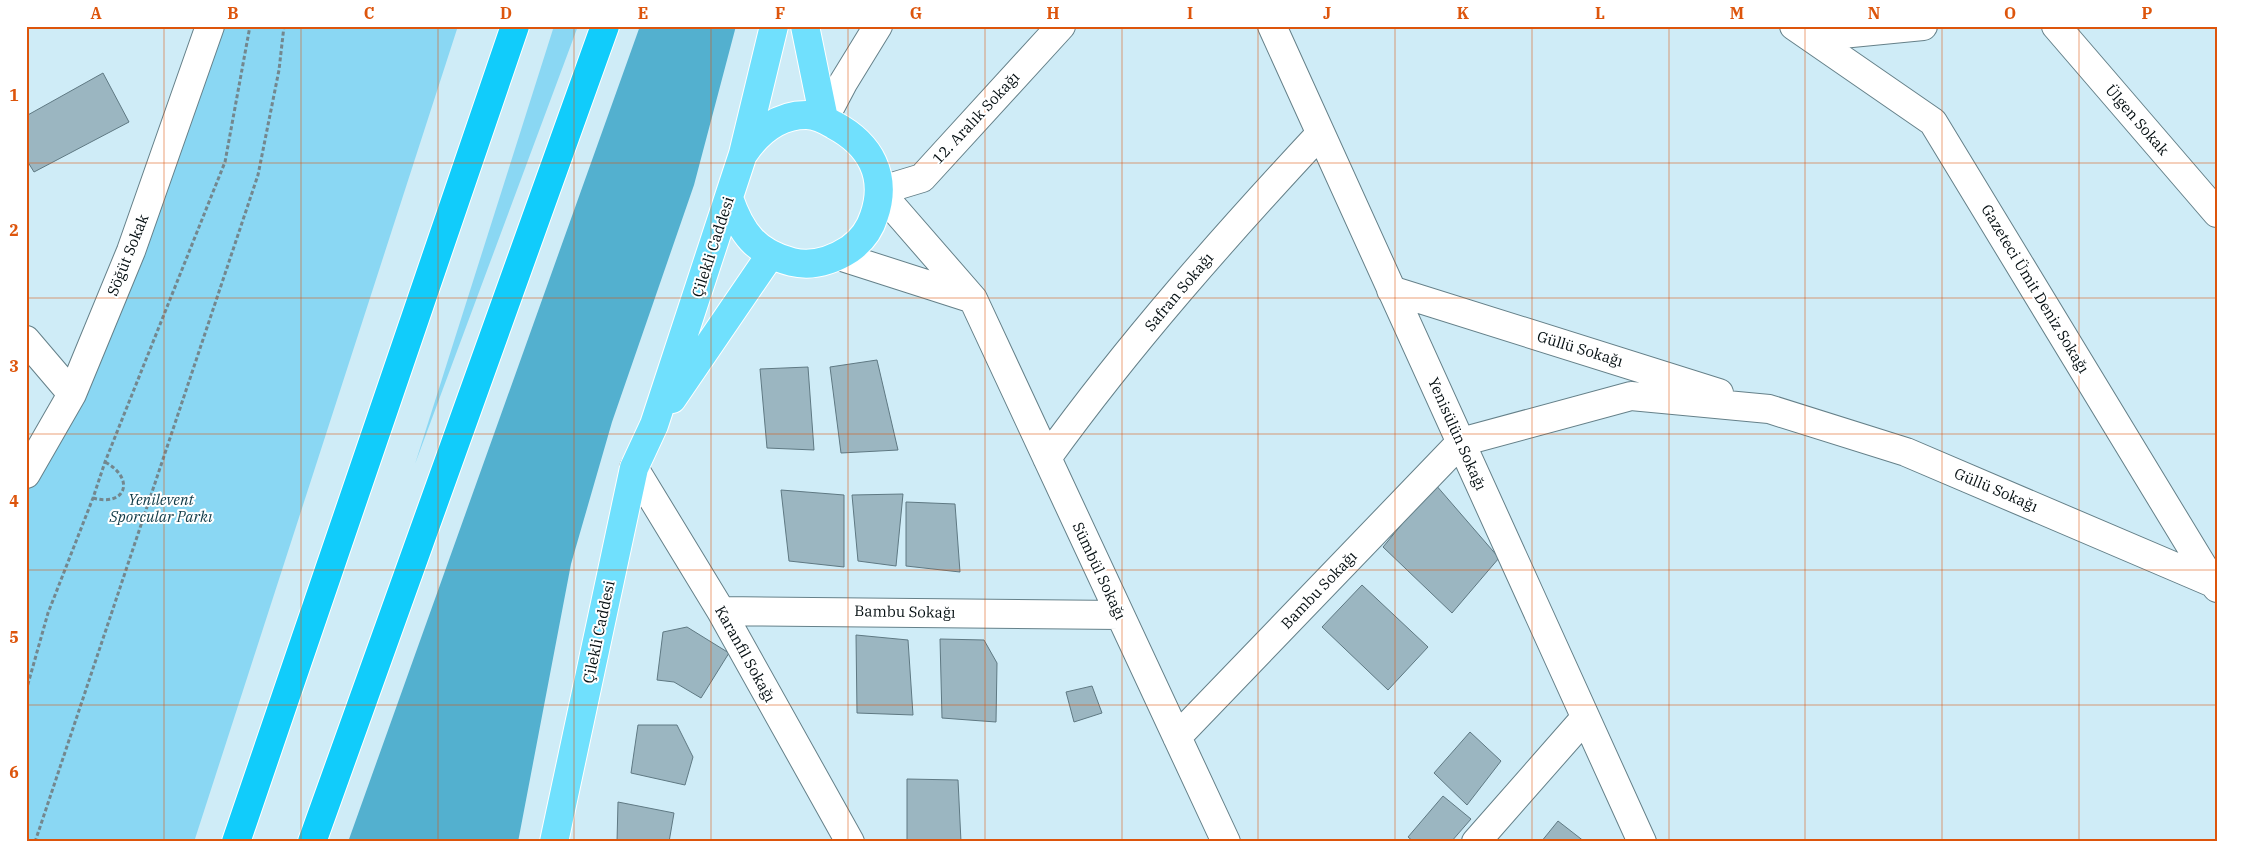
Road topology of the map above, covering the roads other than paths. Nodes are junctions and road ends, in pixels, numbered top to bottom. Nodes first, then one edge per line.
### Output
1 (210, 26) edge
2 (515, 26) edge
3 (605, 26) edge
4 (774, 26) edge
5 (805, 26) edge
6 (878, 26) edge
7 (1061, 26) edge
8 (1272, 26) edge
9 (2056, 26) edge
10 (1913, 27) edge
11 (1803, 32) edge
12 (824, 119) junction
13 (1320, 134) junction
14 (743, 154) junction
15 (880, 191) junction
16 (729, 198) junction
17 (2217, 213) edge
18 (772, 254) junction
19 (839, 256) junction
20 (1391, 290) junction
21 (973, 299) junction
22 (26, 340) edge
23 (72, 394) junction
24 (1769, 409) junction
25 (654, 425) junction
26 (1461, 442) junction
27 (1047, 458) junction
28 (634, 468) junction
29 (26, 474) edge
30 (2215, 586) edge
31 (721, 611) junction
32 (1120, 615) junction
33 (1585, 718) junction
34 (1177, 737) junction
35 (236, 842) edge
36 (312, 842) edge
37 (554, 842) edge
38 (850, 842) edge
39 (1226, 842) edge
40 (1476, 842) edge
41 (1642, 842) edge

1 - 23 street, Söğüt Sokak
2 - 35 highway
3 - 36 highway
4 - 14 main road, Çilekli Caddesi
5 - 12 main road
6 - 12 street
7 - 15 street, 12. Aralık Sokağı
8 - 13 street, Yenisülün Sokağı
9 - 17 street, Ülgen Sokak
10 - 11 street
11 - 30 street, Gazeteci Ümit Deniz Sokağı
12 - 14 main road
12 - 15 main road
13 - 20 street, Yenisülün Sokağı
13 - 27 street, Safran Sokağı
14 - 16 main road, Çilekli Caddesi
15 - 19 main road
15 - 21 street, Sümbül Sokağı
16 - 18 main road
16 - 25 main road, Çilekli Caddesi
18 - 19 main road
18 - 25 main road, Çilekli Caddesi
19 - 21 street
20 - 24 street, Güllü Sokağı
20 - 26 street, Yenisülün Sokağı
21 - 27 street, Sümbül Sokağı
22 - 23 street
23 - 29 street, Söğüt Sokak
24 - 26 street, Güllü Sokağı
24 - 30 street, Güllü Sokağı
25 - 28 main road, Çilekli Caddesi
26 - 33 street, Yenisülün Sokağı
26 - 34 street, Bambu Sokağı
27 - 32 street, Sümbül Sokağı
28 - 31 street, Karanfil Sokağı
28 - 37 main road, Çilekli Caddesi
31 - 32 street, Bambu Sokağı
31 - 38 street, Karanfil Sokağı
32 - 34 street, Sümbül Sokağı
33 - 40 street
33 - 41 street, Yenisülün Sokağı
34 - 39 street, Sümbül Sokağı

